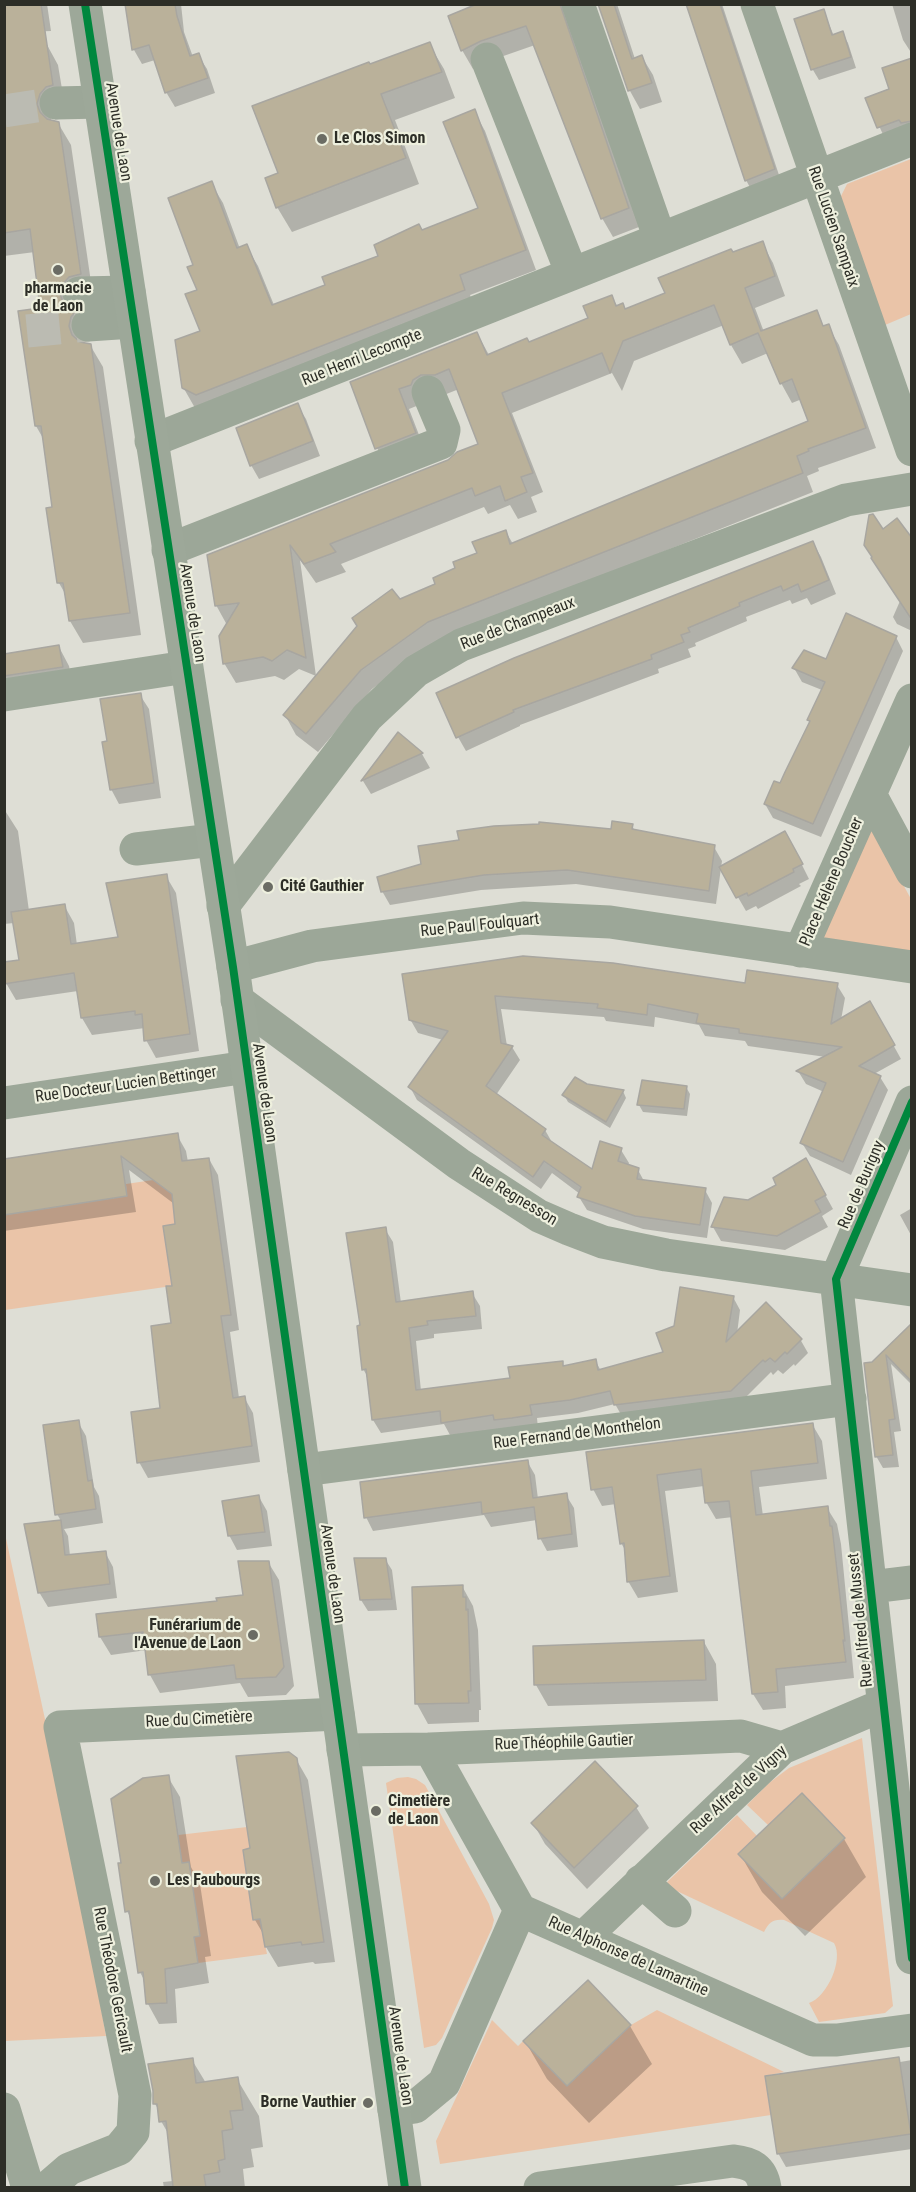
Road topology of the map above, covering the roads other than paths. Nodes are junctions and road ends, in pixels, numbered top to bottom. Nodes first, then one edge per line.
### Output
1 (85, 4) edge
2 (578, 4) edge
3 (757, 4) edge
4 (487, 59) dead end
5 (100, 102) junction
6 (56, 103) tunnel mouth
7 (912, 139) edge
8 (816, 177) junction
9 (660, 239) junction
10 (572, 274) junction
11 (78, 293) tunnel mouth
12 (131, 307) junction
13 (88, 325) tunnel mouth
14 (428, 392) dead end
15 (151, 441) junction
16 (912, 450) edge
17 (912, 489) edge
18 (168, 550) junction
19 (186, 667) junction
20 (4, 695) edge
21 (912, 700) edge
22 (870, 794) junction
23 (213, 840) junction
24 (136, 849) dead end
25 (912, 872) edge
26 (223, 906) junction
27 (800, 951) junction
28 (233, 967) junction
29 (912, 967) edge
30 (237, 1000) junction
31 (247, 1067) junction
32 (4, 1102) edge
33 (912, 1102) edge
34 (836, 1279) junction
35 (912, 1290) edge
36 (850, 1399) junction
37 (304, 1470) junction
38 (912, 1582) edge
39 (870, 1587) junction
40 (884, 1705) junction
41 (338, 1714) junction
42 (60, 1727) joint
43 (782, 1748) junction
44 (430, 1749) junction
45 (343, 1750) junction
46 (642, 1881) junction
47 (520, 1910) junction
48 (675, 1911) dead end
49 (584, 1937) junction
50 (912, 1958) edge
51 (912, 2030) edge
52 (4, 2109) edge
53 (394, 2110) junction
54 (28, 2187) edge
55 (47, 2187) edge
56 (405, 2187) edge
57 (540, 2187) edge
58 (765, 2187) edge

1 - 5 main road, Avenue de Laon
2 - 9 street
3 - 8 street, Rue Lucien Sampaix
4 - 10 street
5 - 6 street, Avenue de Laon
5 - 12 main road, Avenue de Laon
7 - 8 street, Rue Henri Lecompte
8 - 9 street, Rue Henri Lecompte
8 - 16 street, Rue Lucien Sampaix
9 - 10 street, Rue Henri Lecompte
10 - 15 street, Rue Henri Lecompte
11 - 12 street
12 - 13 street
12 - 15 main road, Avenue de Laon
14 - 18 street
15 - 18 main road, Avenue de Laon
17 - 26 street, Rue de Champeaux
18 - 19 main road, Avenue de Laon
19 - 20 street
19 - 23 main road, Avenue de Laon
21 - 22 street
22 - 25 street, Place Hélène Boucher
22 - 27 street, Place Hélène Boucher
23 - 24 street
23 - 26 main road, Avenue de Laon
26 - 28 main road, Avenue de Laon
27 - 28 street, Rue Paul Foulquart
27 - 29 street, Place Hélène Boucher
28 - 30 main road, Avenue de Laon
30 - 31 main road, Avenue de Laon
30 - 34 street, Rue Regnesson
31 - 32 street, Rue Docteur Lucien Bettinger
31 - 37 main road, Avenue de Laon
33 - 34 street, Rue de Burigny
34 - 35 street, Rue Regnesson
34 - 36 street, Rue Alfred de Musset
36 - 37 street, Rue Fernand de Monthelon
36 - 39 street, Rue Alfred de Musset
37 - 41 main road, Avenue de Laon
38 - 39 street
39 - 40 street, Rue Alfred de Musset
40 - 43 street, Rue Alfred de Vigny
40 - 50 street, Rue Alfred de Musset
41 - 42 street, Rue du Cimetière
41 - 45 main road, Avenue de Laon
42 - 55 street, Rue Théodore Gericault
43 - 44 street, Rue Théophile Gautier
43 - 46 street, Rue Alfred de Vigny
44 - 45 street, Rue Théophile Gautier
44 - 47 street
45 - 53 main road, Avenue de Laon
46 - 48 street
46 - 49 street, Rue Alfred de Vigny
47 - 49 street, Rue Alphonse de Lamartine
47 - 53 street
49 - 51 street, Rue Alphonse de Lamartine
52 - 54 street
53 - 56 main road, Avenue de Laon
57 - 58 street

